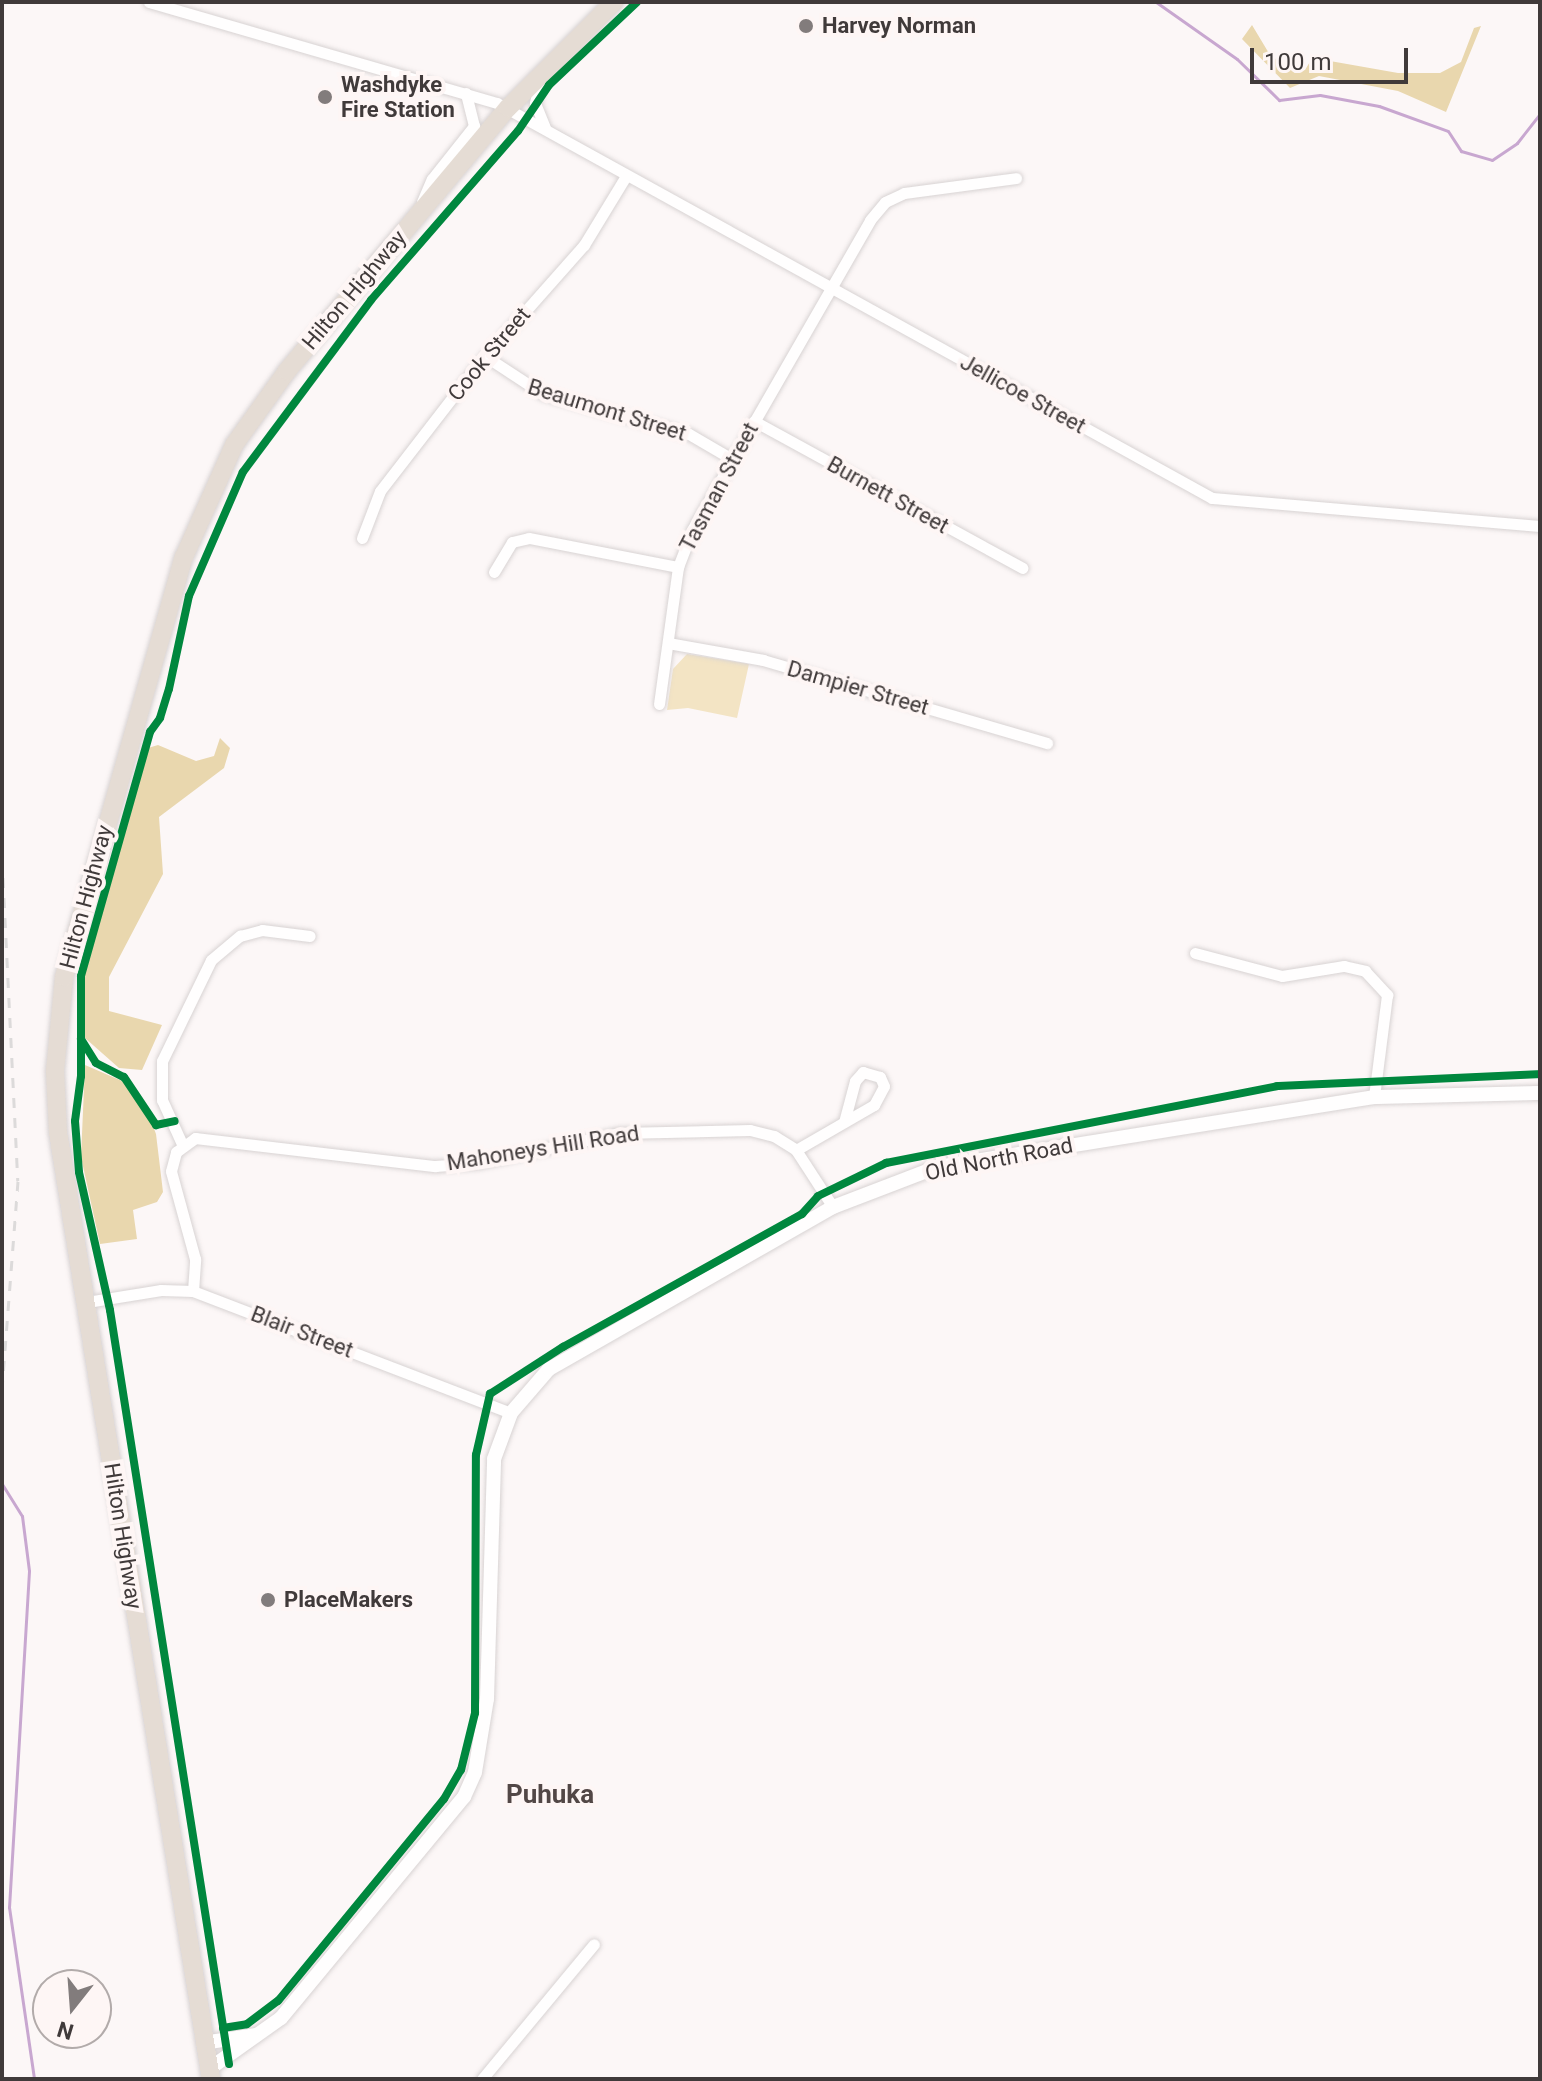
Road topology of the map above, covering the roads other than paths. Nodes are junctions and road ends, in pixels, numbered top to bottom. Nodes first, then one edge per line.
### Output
1 (149, 2) edge
2 (614, 2) edge
3 (542, 72) junction
4 (466, 93) junction
5 (508, 108) junction
6 (546, 130) junction
7 (626, 176) junction
8 (1016, 178) dead end
9 (416, 216) junction
10 (828, 288) junction
11 (485, 356) junction
12 (754, 421) junction
13 (732, 459) junction
14 (1540, 526) edge
15 (362, 538) dead end
16 (678, 567) junction
17 (1022, 568) dead end
18 (494, 572) dead end
19 (668, 643) junction
20 (659, 704) dead end
21 (1047, 743) dead end
22 (310, 936) dead end
23 (1195, 953) dead end
24 (1540, 1093) edge
25 (1374, 1097) junction
26 (844, 1122) junction
27 (182, 1144) junction
28 (796, 1150) junction
29 (833, 1207) junction
30 (193, 1291) junction
31 (87, 1302) junction
32 (511, 1413) junction
33 (594, 1944) dead end
34 (256, 2035) junction
35 (203, 2043) junction
36 (210, 2074) edge
37 (482, 2079) edge

1 - 4 street, Jellicoe Street
2 - 3 highway, Hilton Highway
3 - 5 highway, Hilton Highway
3 - 6 street
4 - 5 street, Jellicoe Street
4 - 9 street
5 - 6 street, Jellicoe Street
5 - 9 highway, Hilton Highway
6 - 7 street, Jellicoe Street
7 - 10 street, Jellicoe Street
7 - 11 street, Cook Street
8 - 10 street, Tasman Street
9 - 31 highway, Hilton Highway
10 - 12 street, Tasman Street
10 - 14 street, Jellicoe Street
11 - 13 street, Beaumont Street
11 - 15 street, Cook Street
12 - 13 street, Tasman Street
12 - 17 street, Burnett Street
13 - 16 street, Tasman Street
16 - 18 street
16 - 19 street, Tasman Street
19 - 20 street, Tasman Street
19 - 21 street, Dampier Street
22 - 27 street
23 - 25 street
24 - 25 street, Old North Road
25 - 29 street, Old North Road
26 - 26 street
26 - 28 street
27 - 28 street, Mahoneys Hill Road
27 - 30 street
28 - 29 street
29 - 32 street, Old North Road
30 - 31 street, Blair Street
30 - 32 street, Blair Street
31 - 35 highway, Hilton Highway
32 - 34 street, Old North Road
33 - 37 street
34 - 35 street
34 - 36 street, Old North Road
35 - 36 highway, Hilton Highway

